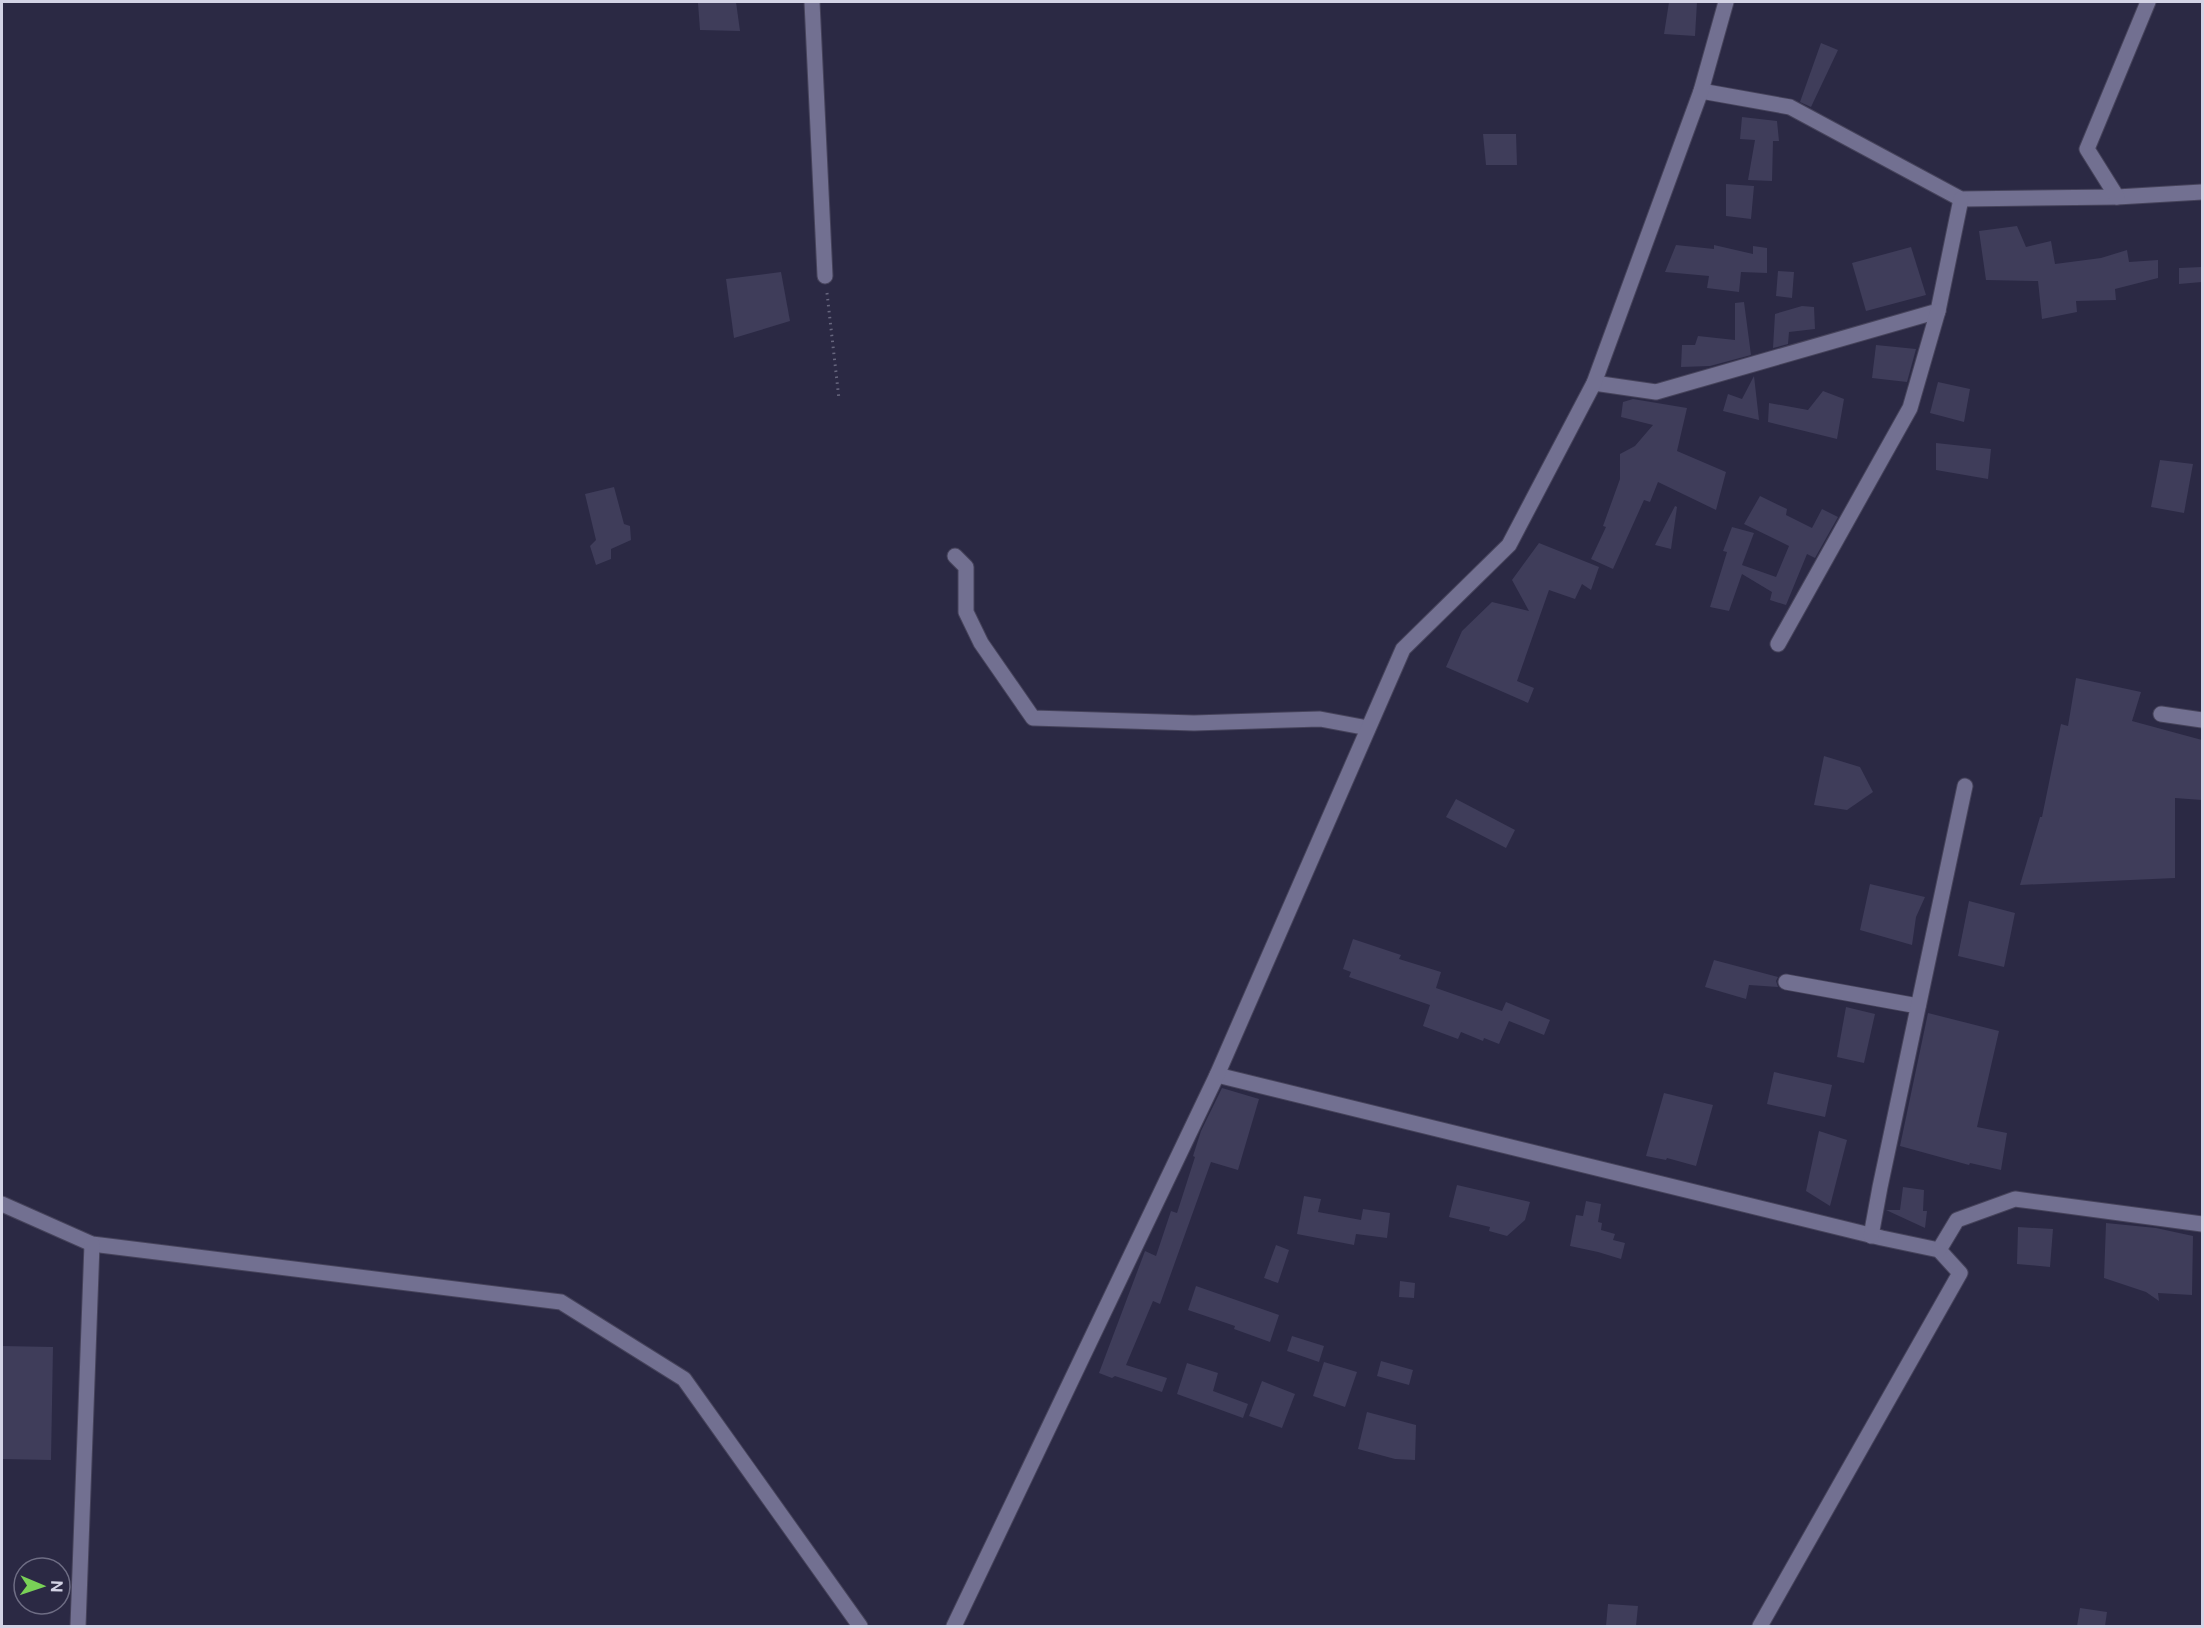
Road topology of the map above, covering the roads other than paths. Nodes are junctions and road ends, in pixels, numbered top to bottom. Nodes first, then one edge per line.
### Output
1 (812, 2) edge
2 (1726, 2) edge
3 (2148, 2) edge
4 (1701, 91) junction
5 (2202, 192) edge
6 (2117, 197) junction
7 (1961, 199) junction
8 (825, 276) road end
9 (1938, 311) junction
10 (1594, 383) junction
11 (955, 556) dead end
12 (1778, 644) dead end
13 (2161, 714) dead end
14 (2202, 720) edge
15 (1368, 728) junction
16 (1965, 786) dead end
17 (1785, 982) dead end
18 (1918, 1006) junction
19 (1217, 1075) junction
20 (2, 1204) edge
21 (2202, 1224) edge
22 (1871, 1236) junction
23 (92, 1244) junction
24 (1939, 1250) junction
25 (78, 1626) edge
26 (860, 1626) edge
27 (954, 1626) edge
28 (1760, 1626) edge

1 - 8 street
2 - 4 street
3 - 6 street
4 - 7 street
4 - 10 street
5 - 6 street
6 - 7 street
7 - 9 street
9 - 10 street
9 - 12 street
10 - 15 street
11 - 15 street
13 - 14 street
15 - 19 street
16 - 18 street
17 - 18 street
18 - 22 street
19 - 22 street
19 - 27 street
20 - 23 street
21 - 24 street
22 - 24 street
23 - 25 street
23 - 26 street
24 - 28 street

